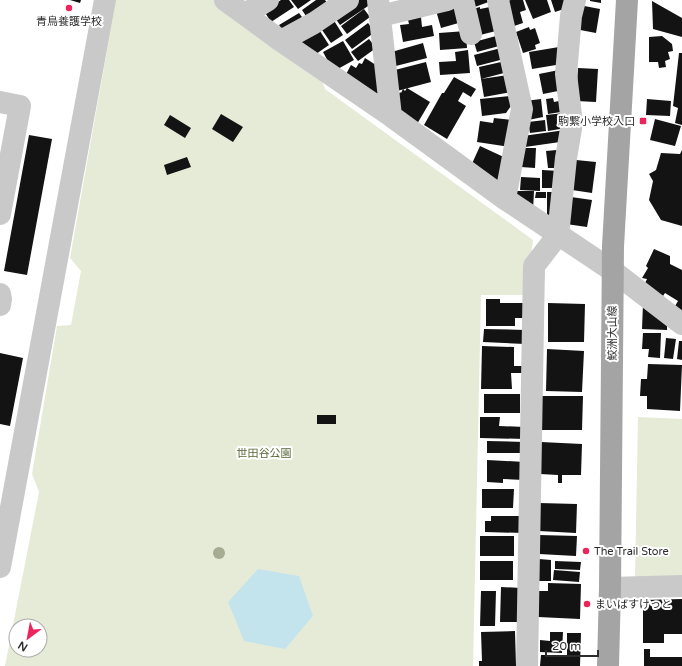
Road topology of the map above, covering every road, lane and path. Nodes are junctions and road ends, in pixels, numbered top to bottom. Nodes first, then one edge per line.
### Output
1 (105, 0) edge
2 (225, 0) edge
3 (268, 0) edge
4 (348, 0) edge
5 (447, 0) edge
6 (463, 0) edge
7 (498, 0) edge
8 (575, 0) edge
9 (627, 0) edge
10 (379, 8) edge
11 (245, 14) junction
12 (471, 34) dead end
13 (281, 41) junction
14 (0, 102) edge
15 (391, 116) junction
16 (505, 200) junction
17 (0, 214) edge
18 (558, 235) junction
19 (613, 271) junction
20 (0, 294) edge
21 (0, 305) edge
22 (682, 324) edge
23 (0, 567) edge
24 (682, 586) edge
25 (610, 588) junction
26 (527, 666) edge
27 (608, 666) edge

1 - 23 street
2 - 11 street
3 - 11 street
4 - 13 street
5 - 10 street
6 - 12 street
7 - 16 street
8 - 18 street
9 - 19 main road, 鮫洲大山線
10 - 15 street
11 - 13 street
13 - 15 street
14 - 17 street
15 - 16 street
16 - 18 street
18 - 19 street
18 - 26 street
19 - 22 street
19 - 25 main road, 鮫洲大山線
20 - 21 street
24 - 25 street
25 - 27 main road, 鮫洲大山線

